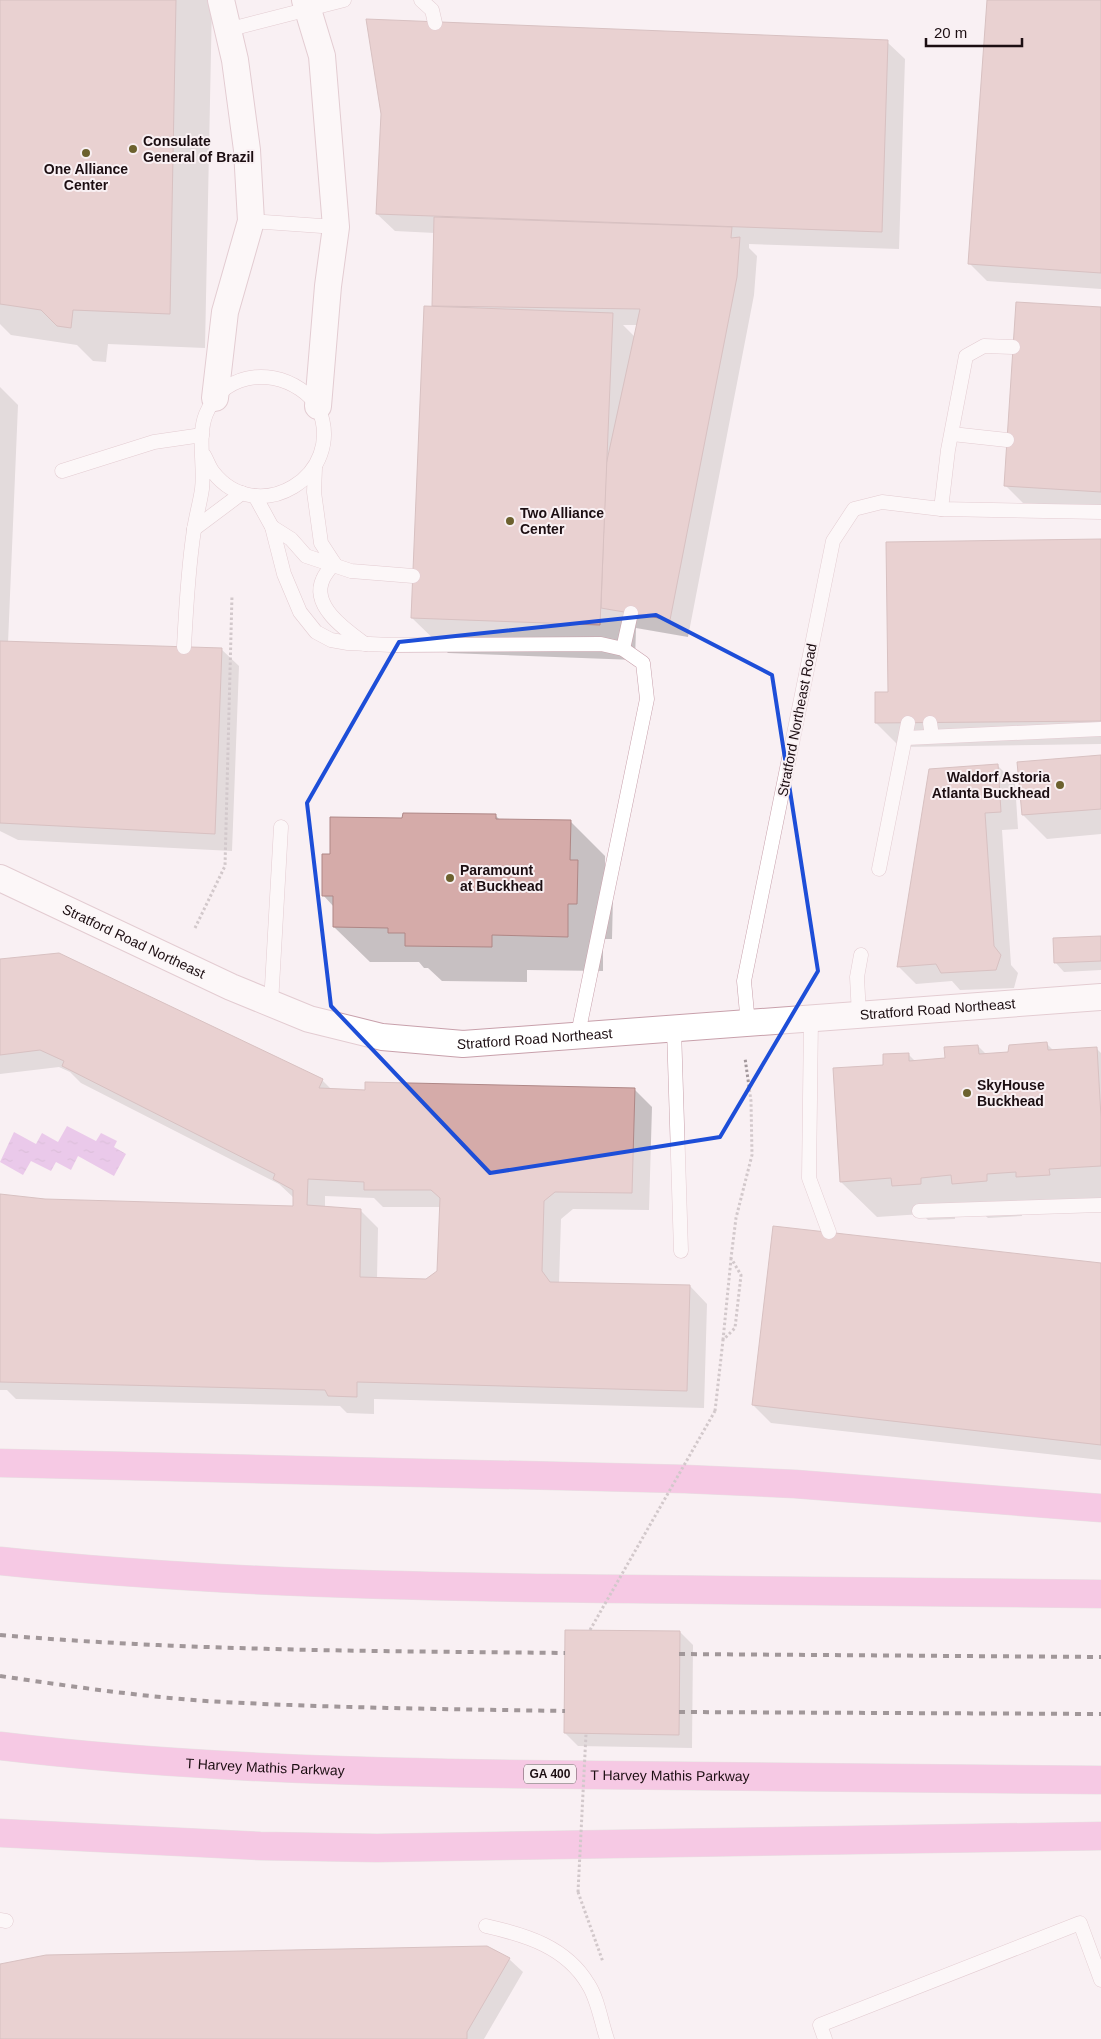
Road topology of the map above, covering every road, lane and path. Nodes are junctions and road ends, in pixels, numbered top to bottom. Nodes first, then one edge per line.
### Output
1 (221, 0) edge
2 (344, 0) edge
3 (421, 0) edge
4 (307, 4) edge
5 (435, 23) dead end
6 (227, 30) junction
7 (251, 221) junction
8 (336, 228) junction
9 (1012, 348) dead end
10 (215, 398) junction
11 (318, 406) junction
12 (952, 434) junction
13 (202, 435) junction
14 (1007, 440) dead end
15 (204, 455) junction
16 (315, 468) junction
17 (62, 471) dead end
18 (249, 495) junction
19 (941, 510) junction
20 (1101, 512) edge
21 (272, 527) junction
22 (194, 529) junction
23 (334, 563) junction
24 (413, 576) dead end
25 (232, 595) dead end
26 (631, 613) dead end
27 (365, 644) junction
28 (184, 647) dead end
29 (623, 649) junction
30 (908, 723) dead end
31 (1101, 729) edge
32 (906, 738) junction
33 (281, 827) dead end
34 (879, 869) dead end
35 (0, 878) edge
36 (195, 928) dead end
37 (861, 955) dead end
38 (1101, 997) edge
39 (271, 1004) junction
40 (859, 1015) junction
41 (810, 1019) junction
42 (748, 1024) junction
43 (674, 1029) junction
44 (578, 1034) junction
45 (745, 1058) dead end
46 (1101, 1205) edge
47 (920, 1211) dead end
48 (829, 1232) dead end
49 (681, 1251) dead end
50 (731, 1258) junction
51 (723, 1340) junction
52 (0, 1463) edge
53 (1101, 1508) edge
54 (0, 1561) edge
55 (1101, 1594) edge
56 (590, 1630) dead end
57 (586, 1734) dead end
58 (0, 1746) edge
59 (1101, 1780) edge
60 (0, 1834) edge
61 (1101, 1836) edge
62 (578, 1892) dead end
63 (486, 1926) dead end
64 (1101, 1980) edge
65 (607, 2039) edge
66 (825, 2039) edge

1 - 6 street
2 - 4 lane
3 - 5 lane
4 - 6 lane
4 - 8 street
6 - 7 street
7 - 8 lane
7 - 10 street
8 - 11 street
9 - 12 lane
10 - 11 lane
10 - 13 lane
11 - 16 lane
12 - 14 lane
12 - 19 lane
13 - 15 lane
13 - 17 lane
15 - 18 lane
15 - 22 lane
16 - 18 lane
16 - 23 lane
18 - 21 lane
18 - 22 lane
19 - 20 lane, Stratford Northeast Road
19 - 42 lane, Stratford Northeast Road
21 - 23 lane
21 - 27 lane
22 - 28 lane
23 - 24 lane
23 - 27 lane
25 - 36 path
26 - 29 lane
27 - 29 lane
29 - 44 lane
30 - 32 lane
31 - 32 lane
32 - 34 lane
33 - 39 lane
35 - 39 street, Stratford Road Northeast
37 - 40 lane
38 - 40 street, Stratford Road Northeast
39 - 44 street, Stratford Road Northeast
40 - 41 street, Stratford Road Northeast
41 - 42 street, Stratford Road Northeast
41 - 48 lane
42 - 43 street, Stratford Road Northeast
43 - 44 street, Stratford Road Northeast
43 - 49 lane
45 - 50 path
46 - 47 lane
50 - 51 path
50 - 51 path
51 - 56 path, bridge
52 - 53 highway
54 - 55 highway
57 - 62 path, bridge
58 - 59 highway, T Harvey Mathis Parkway / GA 400
60 - 61 highway
63 - 65 lane
64 - 66 lane

